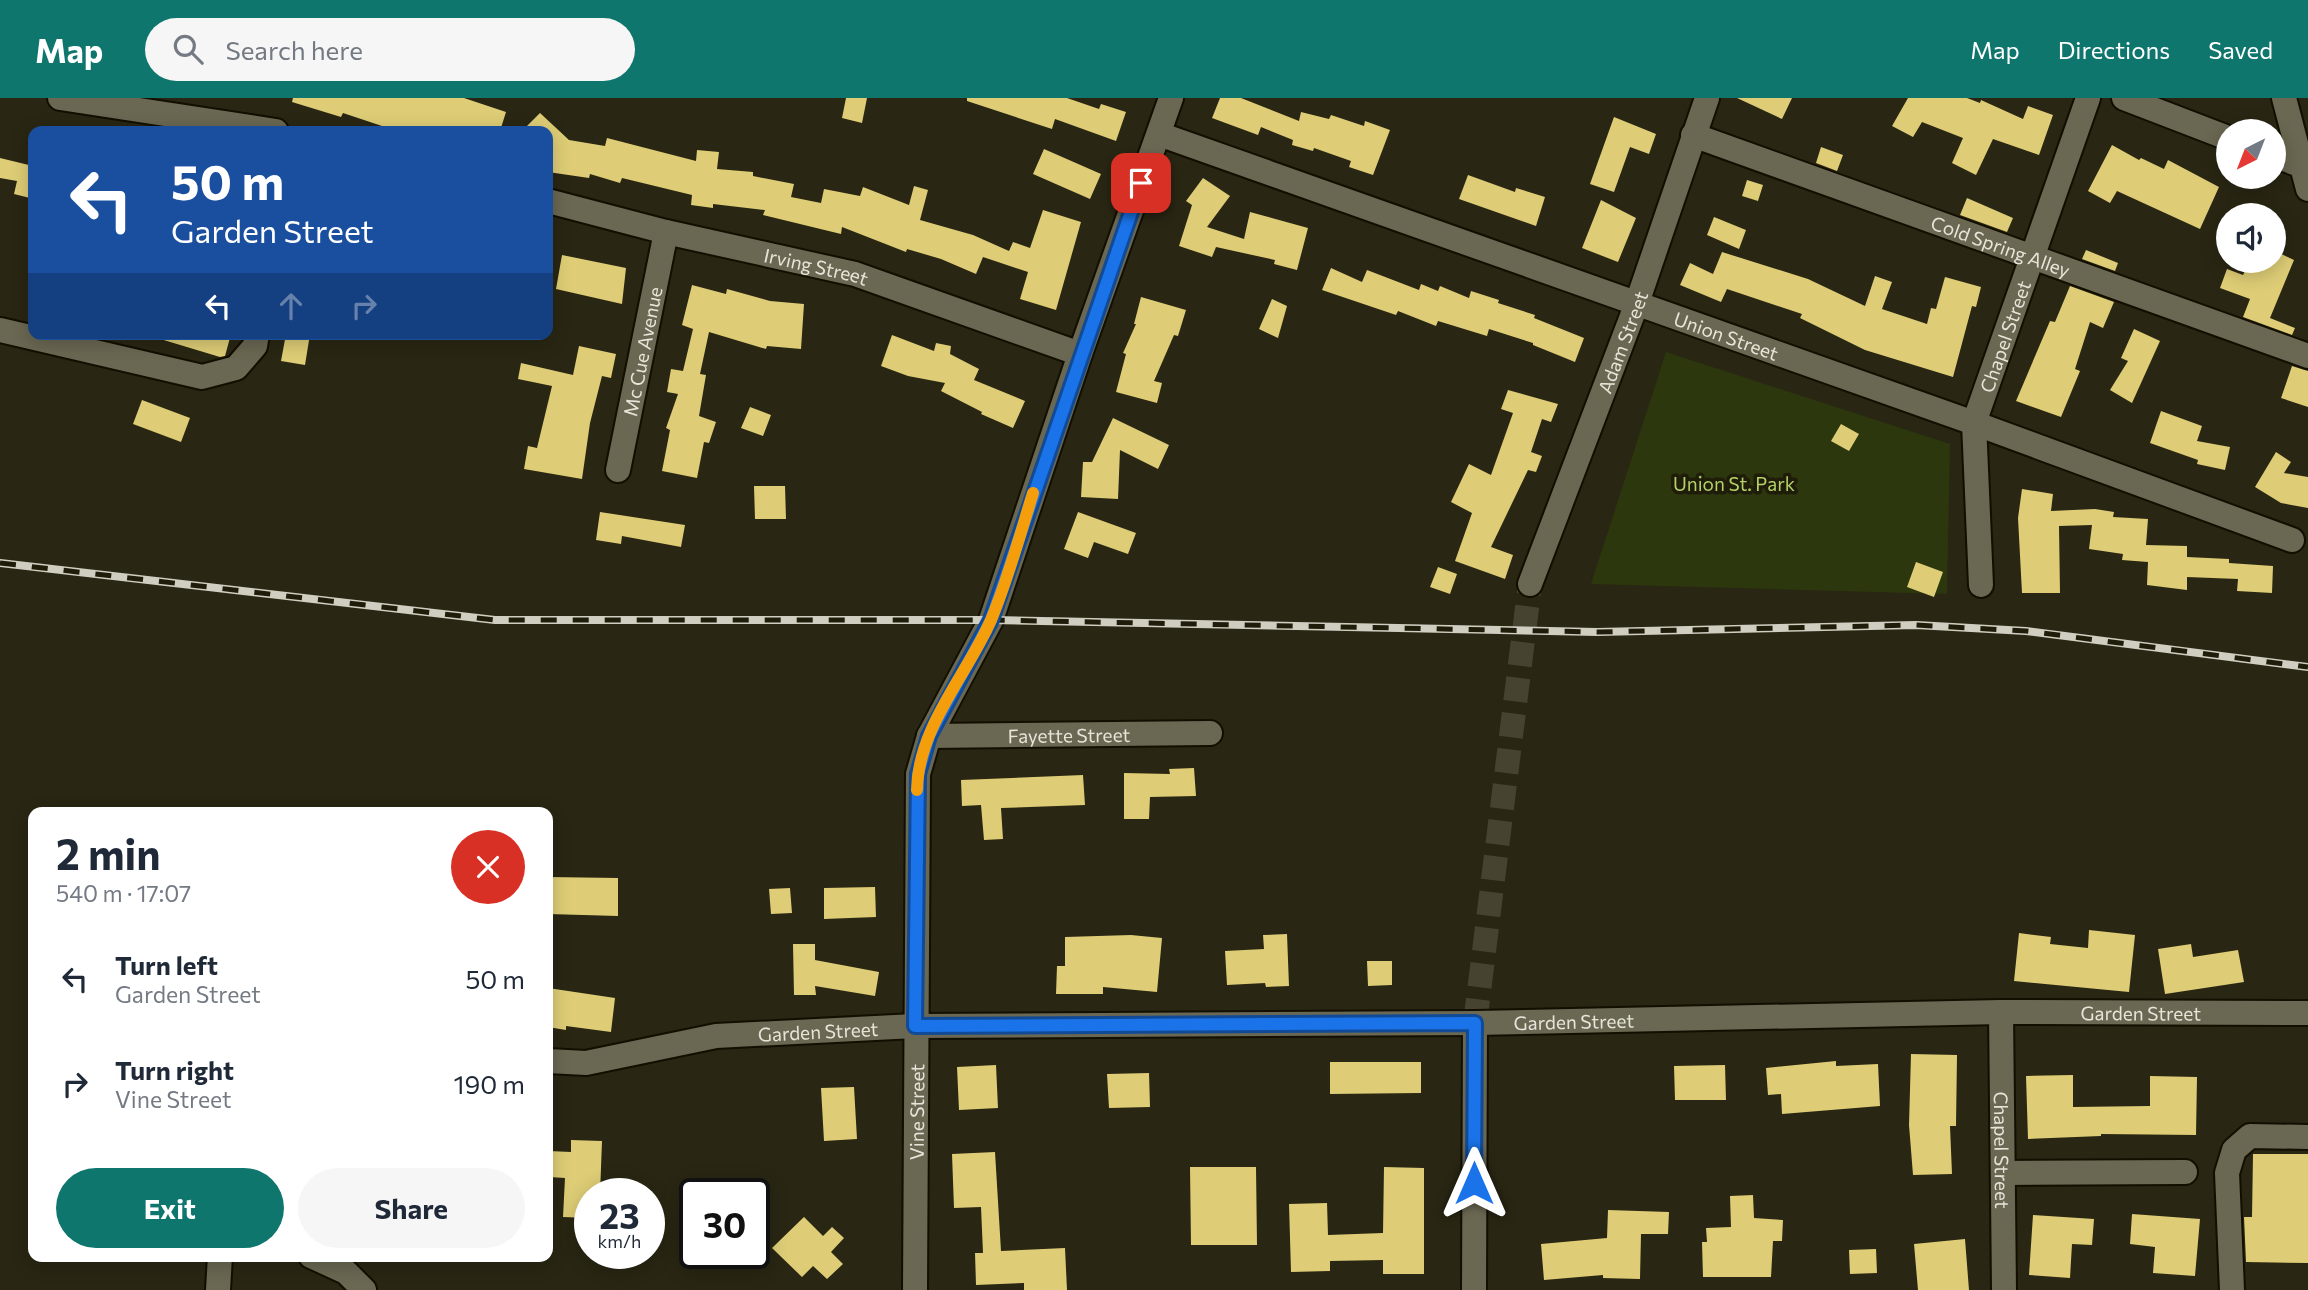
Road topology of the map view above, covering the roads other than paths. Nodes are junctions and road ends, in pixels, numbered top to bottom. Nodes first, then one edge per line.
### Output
1 (60, 98) edge
2 (1171, 98) edge
3 (1707, 98) edge
4 (2088, 98) edge
5 (2124, 98) edge
6 (2284, 98) edge
7 (243, 126) edge
8 (2216, 133) edge
9 (1159, 134) junction
10 (1693, 135) junction
11 (2286, 162) edge
12 (2306, 174) edge
13 (553, 202) edge
14 (666, 232) junction
15 (2032, 257) junction
16 (1637, 303) junction
17 (0, 330) edge
18 (28, 337) edge
19 (43, 340) edge
20 (256, 340) edge
21 (1080, 355) junction
22 (2308, 356) edge
23 (1974, 423) junction
24 (618, 470) dead end
25 (2292, 540) dead end
26 (1530, 584) tunnel mouth
27 (1981, 585) dead end
28 (1210, 733) dead end
29 (929, 736) junction
30 (2001, 1012) junction
31 (2308, 1013) edge
32 (1475, 1023) junction
33 (915, 1026) junction
34 (553, 1061) edge
35 (2308, 1137) edge
36 (2185, 1172) dead end
37 (2003, 1173) junction
38 (220, 1262) edge
39 (324, 1262) edge
40 (218, 1290) edge
41 (364, 1290) edge
42 (915, 1290) edge
43 (1474, 1290) edge
44 (2004, 1290) edge
45 (2232, 1290) edge

1 - 7 street
2 - 9 street, Vine Street
3 - 10 street, Adam Street
4 - 15 street, Chapel Street
5 - 8 street
6 - 12 street
9 - 16 street, Union Street
9 - 21 street, Vine Street
10 - 15 street, Cold Spring Alley
10 - 16 street, Adam Street
11 - 12 street
13 - 14 street, Irving Street
14 - 21 street, Irving Street
14 - 24 street, Mc Cue Avenue
15 - 22 street, Cold Spring Alley
15 - 23 street, Chapel Street
16 - 23 street, Union Street
16 - 26 street, Adam Street
17 - 18 street
19 - 20 street
21 - 29 street, Vine Street
23 - 25 street, Union Street
23 - 27 street, Chapel Street
28 - 29 street, Fayette Street
29 - 33 street, Vine Street
30 - 31 street, Garden Street
30 - 32 street, Garden Street
30 - 37 street, Chapel Street
32 - 33 street, Garden Street
32 - 43 street
33 - 34 street, Garden Street
33 - 42 street, Vine Street
35 - 45 street
36 - 37 street
37 - 44 street, Chapel Street
38 - 40 street
39 - 41 street

